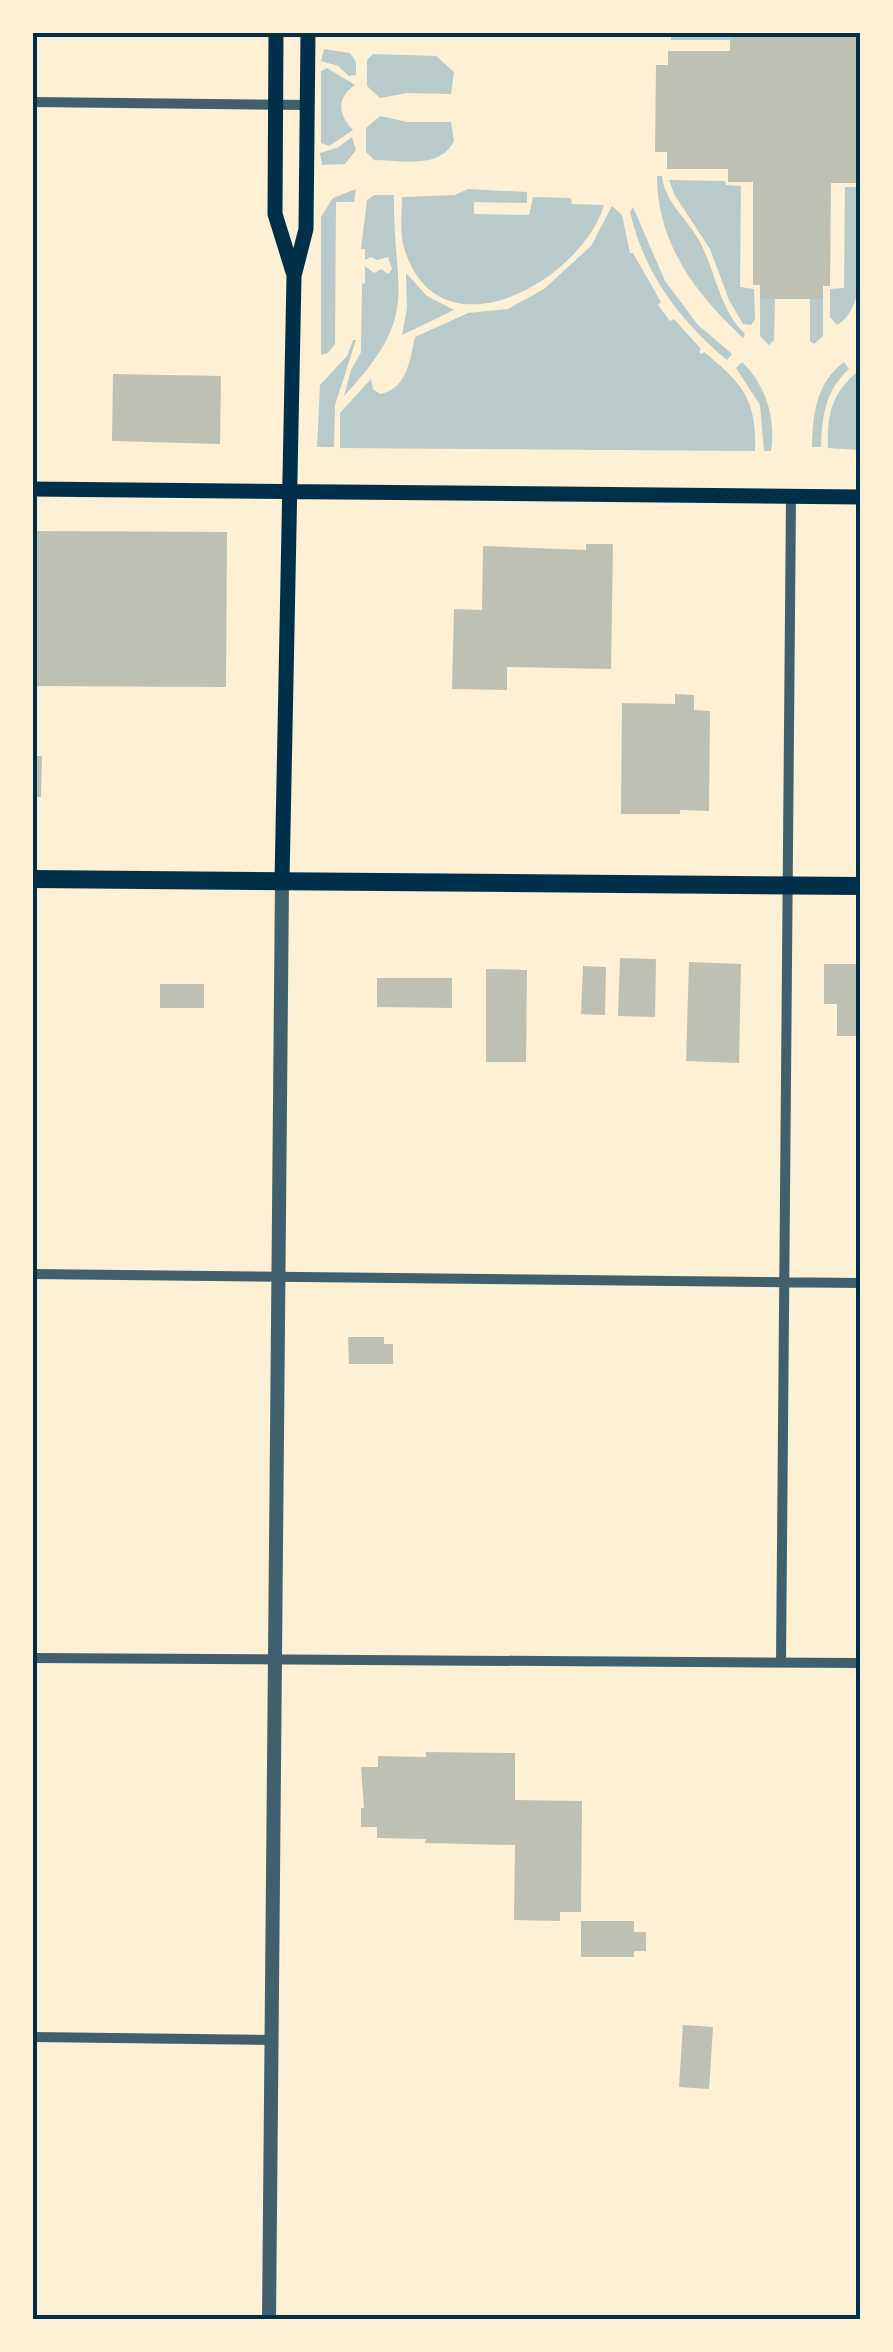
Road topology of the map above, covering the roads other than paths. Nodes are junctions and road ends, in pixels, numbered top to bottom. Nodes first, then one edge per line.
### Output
1 (276, 32) edge
2 (308, 32) edge
3 (32, 102) edge
4 (275, 104) junction
5 (307, 105) junction
6 (294, 276) junction
7 (32, 489) edge
8 (290, 491) junction
9 (791, 497) junction
10 (860, 497) edge
11 (32, 879) edge
12 (282, 881) junction
13 (787, 886) junction
14 (860, 886) edge
15 (32, 1274) edge
16 (279, 1277) junction
17 (786, 1282) junction
18 (860, 1283) edge
19 (32, 1658) edge
20 (275, 1658) junction
21 (782, 1662) junction
22 (860, 1663) edge
23 (32, 2037) edge
24 (272, 2040) junction
25 (270, 2320) edge

1 - 4 main road
2 - 5 main road
3 - 4 street
4 - 5 street
4 - 6 main road
5 - 6 main road
6 - 8 main road
7 - 8 main road
8 - 9 main road
8 - 12 main road
9 - 10 main road
9 - 13 street
11 - 12 main road
12 - 13 main road
12 - 16 street
13 - 14 main road
13 - 17 street
15 - 16 street
16 - 17 street
16 - 20 street
17 - 18 street
17 - 21 street
19 - 20 street
20 - 21 street
20 - 24 street
21 - 22 street
23 - 24 street
24 - 25 street

